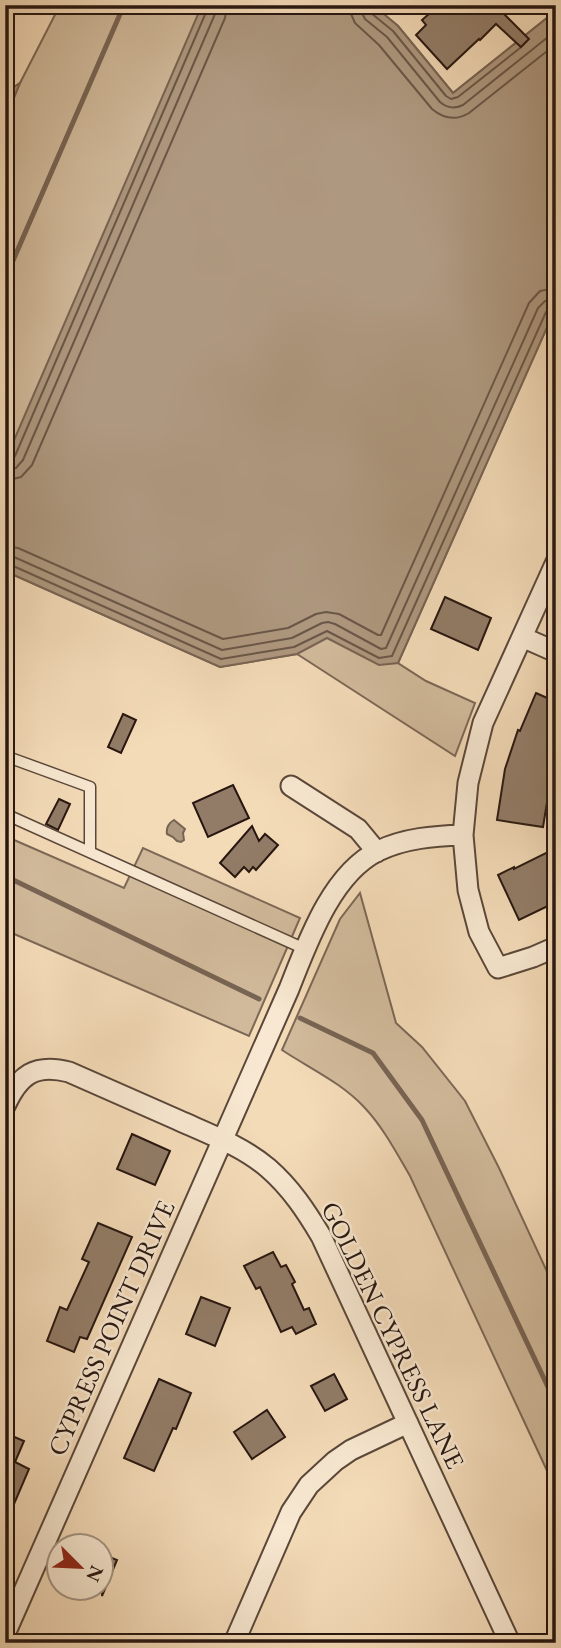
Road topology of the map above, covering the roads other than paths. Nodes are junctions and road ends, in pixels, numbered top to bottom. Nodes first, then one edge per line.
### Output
1 (556, 562) edge
2 (522, 637) junction
3 (556, 652) edge
4 (5, 756) edge
5 (291, 786) dead end
6 (5, 814) edge
7 (463, 835) junction
8 (90, 852) junction
9 (377, 852) junction
10 (556, 947) edge
11 (305, 950) junction
12 (5, 1106) edge
13 (223, 1140) junction
14 (408, 1423) junction
15 (5, 1634) edge
16 (234, 1643) edge
17 (510, 1643) edge

1 - 2 street
2 - 3 street
2 - 7 street
4 - 8 lane
5 - 9 street
6 - 8 lane
7 - 9 street, CYPRESS POINT DRIVE
7 - 10 street
8 - 11 lane
9 - 11 street, CYPRESS POINT DRIVE
11 - 13 street, CYPRESS POINT DRIVE
12 - 13 street, GOLDEN CYPRESS LANE
13 - 14 street, GOLDEN CYPRESS LANE
13 - 15 street, CYPRESS POINT DRIVE
14 - 16 street
14 - 17 street, GOLDEN CYPRESS LANE

